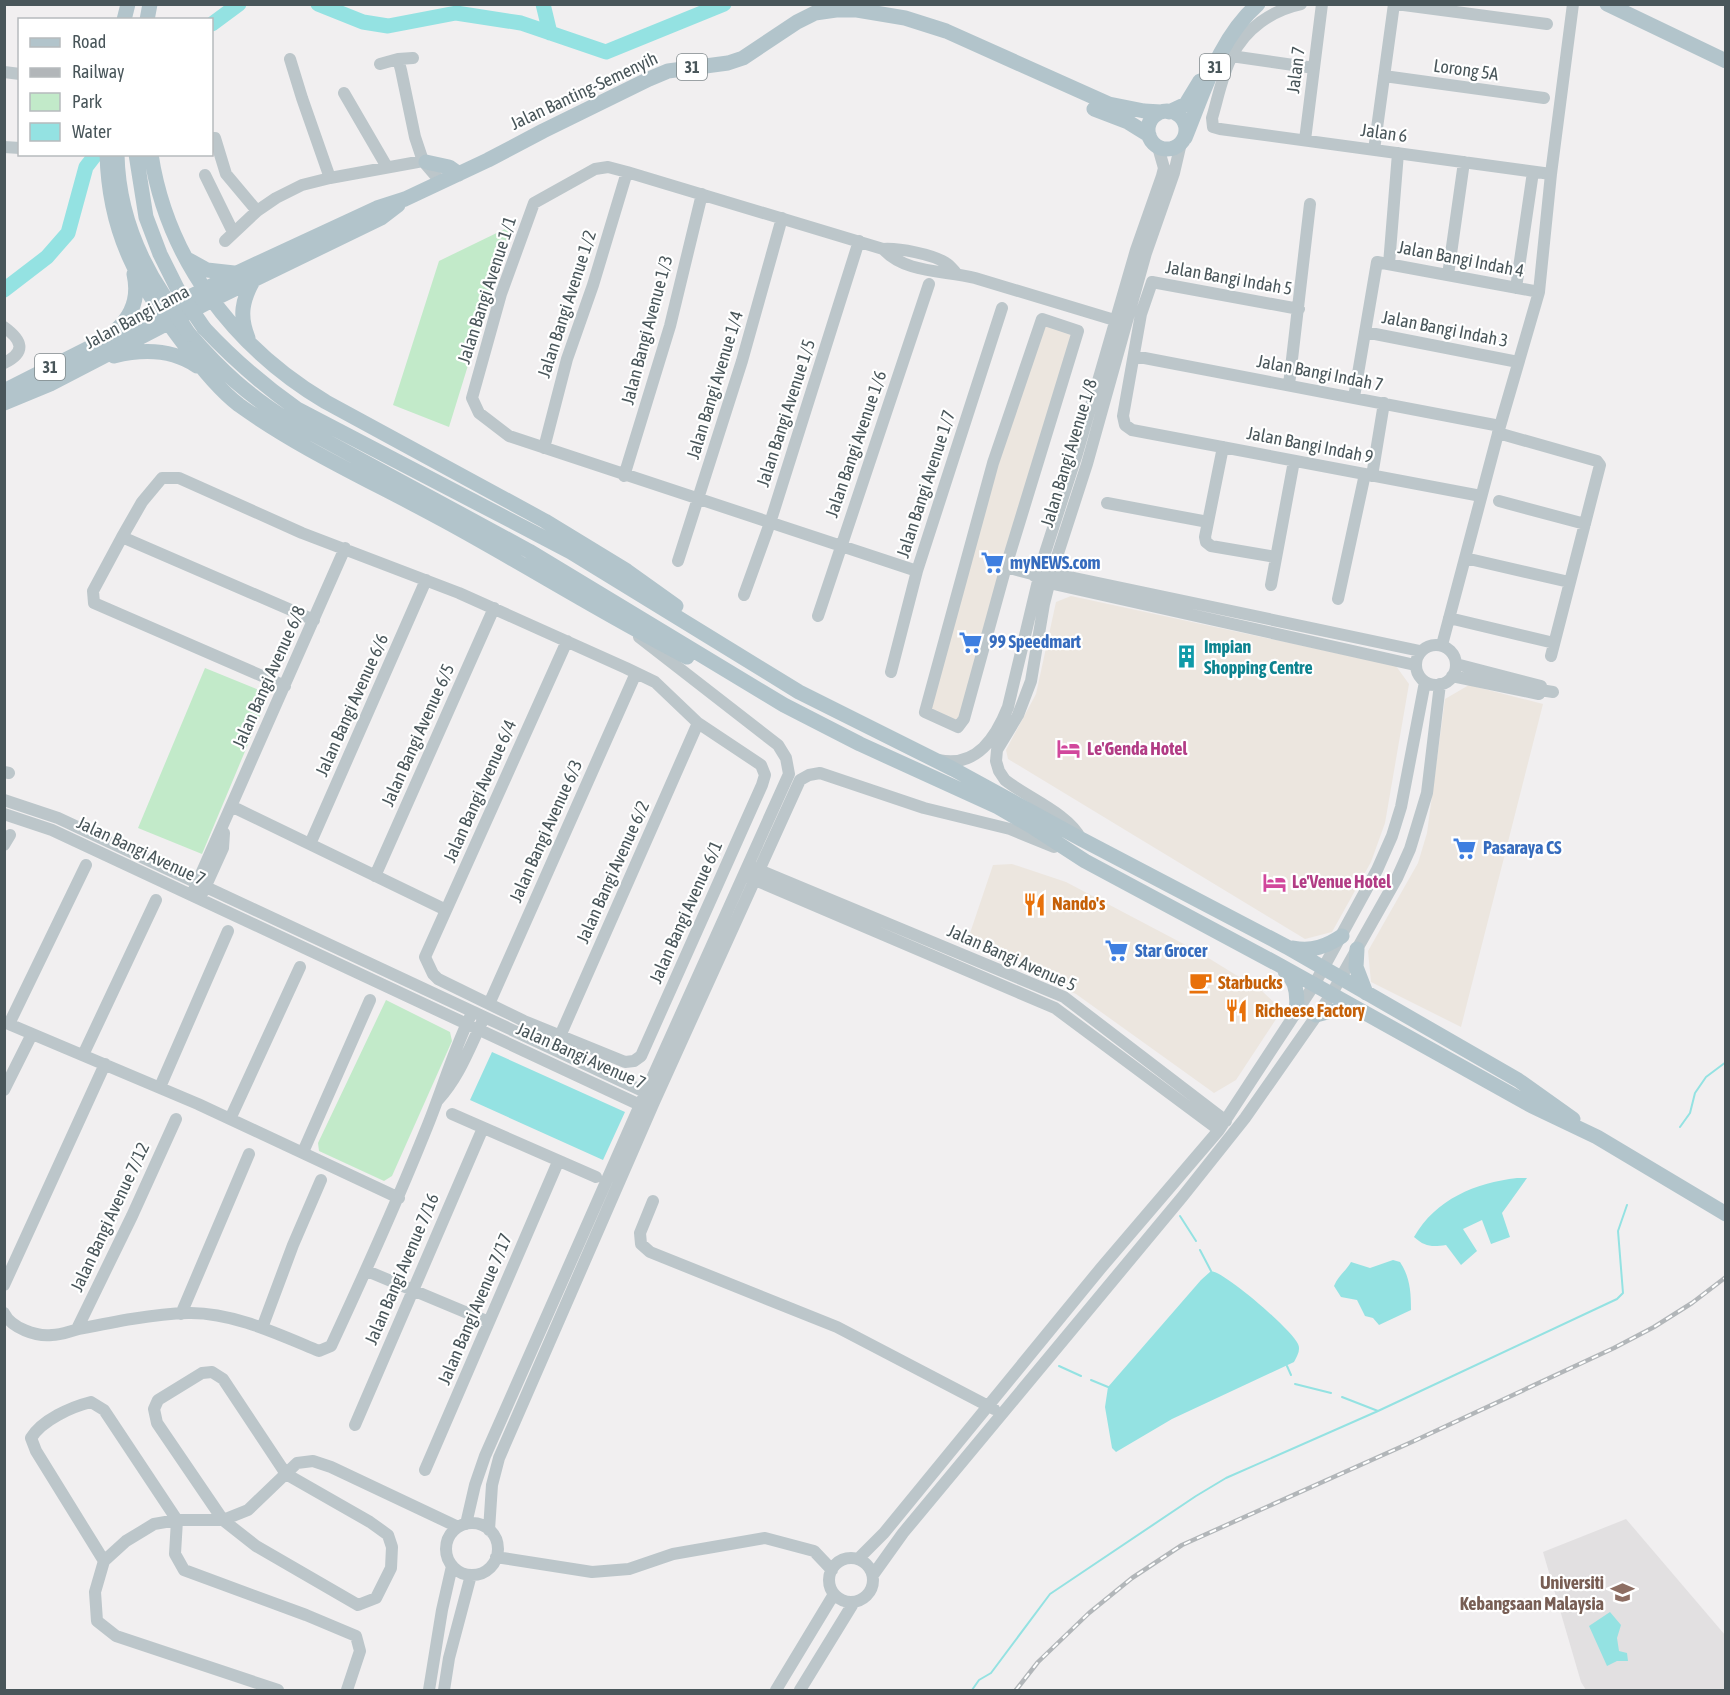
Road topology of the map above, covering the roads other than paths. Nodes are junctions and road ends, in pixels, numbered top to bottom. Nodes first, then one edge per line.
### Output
1 (1245, 4) edge
2 (1258, 4) edge
3 (1301, 4) edge
4 (1322, 4) edge
5 (1395, 4) edge
6 (1574, 4) edge
7 (1607, 4) edge
8 (1547, 24) dead end
9 (987, 51) junction
10 (1232, 56) junction
11 (290, 58) dead end
12 (413, 58) dead end
13 (399, 59) junction
14 (1725, 61) edge
15 (380, 64) dead end
16 (1314, 68) junction
17 (1384, 76) junction
18 (344, 93) dead end
19 (1544, 98) dead end
20 (1165, 112) junction
21 (213, 138) edge
22 (1183, 140) junction
23 (1305, 140) junction
24 (1153, 141) junction
25 (1374, 150) junction
26 (1398, 153) junction
27 (107, 156) edge
28 (117, 156) edge
29 (136, 156) edge
30 (151, 156) edge
31 (423, 162) junction
32 (1464, 162) junction
33 (387, 167) junction
34 (627, 172) junction
35 (1533, 172) junction
36 (459, 174) junction
37 (1551, 174) junction
38 (205, 175) dead end
39 (330, 178) junction
40 (434, 185) junction
41 (702, 194) junction
42 (405, 199) junction
43 (1310, 204) dead end
44 (257, 212) junction
45 (782, 218) junction
46 (123, 223) junction
47 (859, 242) junction
48 (187, 259) junction
49 (130, 261) junction
50 (1383, 263) junction
51 (239, 272) junction
52 (1448, 275) junction
53 (254, 279) junction
54 (929, 284) dead end
55 (1516, 288) junction
56 (1539, 292) junction
57 (171, 293) junction
58 (208, 295) junction
59 (1002, 308) dead end
60 (1299, 309) junction
61 (164, 317) junction
62 (1120, 322) junction
63 (8, 329) edge
64 (1365, 332) junction
65 (97, 345) junction
66 (254, 348) junction
67 (1134, 356) junction
68 (1518, 362) junction
69 (4, 363) edge
70 (83, 367) junction
71 (207, 373) junction
72 (1289, 385) junction
73 (4, 391) edge
74 (1354, 397) junction
75 (4, 403) edge
76 (1384, 403) junction
77 (1499, 430) junction
78 (1223, 447) junction
79 (544, 448) junction
80 (1294, 461) junction
81 (1368, 475) junction
82 (624, 476) junction
83 (1481, 496) junction
84 (698, 500) junction
85 (1499, 501) dead end
86 (1107, 503) dead end
87 (1208, 522) junction
88 (770, 523) junction
89 (1585, 524) junction
90 (122, 537) junction
91 (841, 546) junction
92 (345, 548) junction
93 (1276, 557) junction
94 (1465, 558) junction
95 (678, 561) dead end
96 (1006, 567) junction
97 (917, 571) junction
98 (1043, 576) junction
99 (426, 580) junction
100 (1569, 582) junction
101 (1271, 585) dead end
102 (744, 595) dead end
103 (1338, 599) dead end
104 (494, 608) junction
105 (600, 610) junction
106 (818, 616) dead end
107 (1449, 618) junction
108 (314, 620) junction
109 (567, 641) junction
110 (1442, 645) junction
111 (1420, 651) junction
112 (1415, 665) junction
113 (1454, 670) junction
114 (891, 672) dead end
115 (636, 673) junction
116 (1425, 682) junction
117 (1440, 684) junction
118 (285, 686) junction
119 (799, 692) junction
120 (1553, 692) dead end
121 (784, 705) junction
122 (698, 723) junction
123 (932, 758) junction
124 (4, 801) edge
125 (231, 806) junction
126 (4, 814) edge
127 (102, 838) junction
128 (1081, 839) junction
129 (310, 844) junction
130 (96, 850) junction
131 (1084, 861) junction
132 (86, 865) dead end
133 (751, 873) junction
134 (375, 876) junction
135 (201, 885) junction
136 (196, 897) junction
137 (156, 900) dead end
138 (446, 910) junction
139 (228, 932) dead end
140 (1342, 936) junction
141 (1287, 947) junction
142 (1357, 949) junction
143 (1281, 966) junction
144 (300, 967) dead end
145 (1324, 969) junction
146 (1341, 978) junction
147 (1314, 985) junction
148 (1366, 993) junction
149 (1331, 995) junction
150 (370, 1000) dead end
151 (489, 1004) junction
152 (472, 1011) junction
153 (1362, 1011) junction
154 (1296, 1012) junction
155 (1316, 1016) junction
156 (484, 1017) junction
157 (7, 1023) edge
158 (467, 1024) junction
159 (478, 1029) junction
160 (32, 1034) junction
161 (560, 1036) junction
162 (83, 1055) junction
163 (105, 1064) junction
164 (160, 1088) junction
165 (4, 1090) edge
166 (650, 1097) junction
167 (438, 1101) junction
168 (1238, 1103) junction
169 (640, 1105) junction
170 (452, 1114) dead end
171 (1208, 1114) junction
172 (1245, 1118) junction
173 (176, 1119) dead end
174 (230, 1119) junction
175 (1225, 1127) junction
176 (483, 1128) junction
177 (1597, 1137) junction
178 (1208, 1143) junction
179 (1218, 1151) junction
180 (303, 1152) junction
181 (249, 1154) dead end
182 (558, 1162) junction
183 (596, 1177) dead end
184 (321, 1180) dead end
185 (399, 1198) junction
186 (653, 1201) dead end
187 (1155, 1205) junction
188 (1725, 1214) edge
189 (1167, 1215) junction
190 (367, 1271) junction
191 (4, 1285) edge
192 (413, 1291) junction
193 (4, 1313) edge
194 (181, 1314) junction
195 (489, 1322) junction
196 (262, 1328) junction
197 (77, 1329) junction
198 (988, 1405) junction
199 (1002, 1415) junction
200 (355, 1425) dead end
201 (424, 1470) dead end
202 (286, 1474) junction
203 (177, 1520) junction
204 (223, 1520) junction
205 (462, 1526) junction
206 (489, 1530) junction
207 (496, 1557) junction
208 (858, 1559) junction
209 (104, 1561) junction
210 (452, 1566) junction
211 (832, 1570) junction
212 (471, 1575) junction
213 (873, 1575) junction
214 (834, 1594) junction
215 (854, 1602) junction
216 (278, 1690) edge
217 (347, 1690) edge
218 (429, 1690) edge
219 (444, 1690) edge
220 (776, 1690) edge
221 (800, 1690) edge

1 - 20 main road, 31
2 - 22 main road, 31
3 - 10 street
4 - 16 street, Jalan 7
5 - 8 street
5 - 17 street
6 - 37 street
7 - 14 main road
9 - 20 main road, Jalan Banting-Semenyih / 31
9 - 24 main road, Jalan Banting-Semenyih / 31
9 - 36 main road, Jalan Banting-Semenyih / 31
10 - 16 street
10 - 23 street, Jalan 6
11 - 39 street
12 - 13 street
13 - 15 street
13 - 31 street
16 - 23 street, Jalan 7
17 - 19 street, Lorong 5A
17 - 25 street
18 - 33 street
20 - 22 main road
20 - 24 main road
21 - 44 street
22 - 24 main road
22 - 62 street, Jalan Bangi Avenue 1/8
23 - 25 street, Jalan 6
24 - 62 street, Jalan Bangi Avenue 1/8
25 - 26 street, Jalan 6
26 - 32 street, Jalan 6
26 - 50 street
27 - 46 main road
28 - 46 main road
29 - 57 main road
30 - 48 main road
31 - 33 street
31 - 36 main road
31 - 40 main road
32 - 35 street, Jalan 6
32 - 52 street
33 - 39 street
34 - 41 street, Jalan Bangi Avenue 1/1
34 - 79 street, Jalan Bangi Avenue 1/2
34 - 79 street, Jalan Bangi Avenue 1/1
35 - 37 street, Jalan 6
35 - 55 street
36 - 40 main road, Jalan Banting-Semenyih / 31
37 - 56 street
38 - 44 street
39 - 44 street
40 - 42 main road, Jalan Banting-Semenyih / 31
41 - 45 street, Jalan Bangi Avenue 1/1
41 - 82 street, Jalan Bangi Avenue 1/3
42 - 51 main road, Jalan Banting-Semenyih / 31
42 - 53 main road, Jalan Banting-Semenyih / 31
43 - 60 street
45 - 47 street, Jalan Bangi Avenue 1/1
45 - 84 street, Jalan Bangi Avenue 1/4
46 - 49 main road
46 - 57 main road
47 - 62 street, Jalan Bangi Avenue 1/1
47 - 88 street, Jalan Bangi Avenue 1/5
48 - 51 main road
48 - 58 main road
49 - 61 main road
49 - 65 main road
50 - 52 street, Jalan Bangi Indah 4
50 - 64 street
51 - 58 main road, Jalan Banting-Semenyih / 31
52 - 55 street, Jalan Bangi Indah 4
53 - 58 main road, Jalan Bangi Lama / 31
53 - 66 main road
54 - 91 street, Jalan Bangi Avenue 1/6
55 - 56 street, Jalan Bangi Indah 4
56 - 68 street
57 - 119 main road, bridge
57 - 121 main road, bridge
58 - 61 main road, Jalan Banting-Semenyih / 31
58 - 66 main road
59 - 97 street, Jalan Bangi Avenue 1/7
60 - 67 street, Jalan Bangi Indah 5
60 - 72 street
61 - 65 main road, Jalan Banting-Semenyih / 31
61 - 70 main road, Jalan Bangi Lama / 31
61 - 71 main road
62 - 98 street, Jalan Bangi Avenue 1/8
63 - 69 street
64 - 68 street, Jalan Bangi Indah 3
64 - 74 street
65 - 73 main road, Jalan Bangi Lama / 31
66 - 119 main road
67 - 72 street, Jalan Bangi Indah 7
67 - 78 street, Jalan Bangi Indah 9
68 - 77 street
70 - 71 main road
70 - 75 main road, Jalan Bangi Lama / 31
71 - 105 main road
72 - 74 street, Jalan Bangi Indah 7
74 - 76 street, Jalan Bangi Indah 7
76 - 77 street, Jalan Bangi Indah 7
76 - 81 street
77 - 83 street
77 - 89 street, Jalan Bangi Indah 7
78 - 80 street, Jalan Bangi Indah 9
78 - 87 street
79 - 82 street, Jalan Bangi Avenue 1/1
80 - 81 street, Jalan Bangi Indah 9
80 - 93 street
81 - 83 street, Jalan Bangi Indah 9
81 - 103 street
82 - 84 street, Jalan Bangi Avenue 1/1
83 - 94 street
84 - 88 street, Jalan Bangi Avenue 1/1
84 - 95 street, Jalan Bangi Avenue 1/4
85 - 89 street
86 - 87 street
87 - 93 street
88 - 91 street, Jalan Bangi Avenue 1/1
88 - 102 street, Jalan Bangi Avenue 1/5
89 - 100 street
90 - 92 street
90 - 108 street
90 - 118 street
91 - 97 street, Jalan Bangi Avenue 1/1
91 - 106 street, Jalan Bangi Avenue 1/6
92 - 99 street
92 - 108 street, Jalan Bangi Avenue 6/8
93 - 101 street
94 - 100 street
94 - 107 street
96 - 96 street, Jalan Bangi Avenue 1/8
96 - 98 street
97 - 114 street, Jalan Bangi Avenue 1/7
98 - 111 street
98 - 112 street
98 - 123 street, Jalan Bangi Avenue 1/8
98 - 128 street, Jalan Bangi Avenue 1/8
99 - 104 street
99 - 129 street, Jalan Bangi Avenue 6/6
100 - 107 street
104 - 109 street
104 - 134 street, Jalan Bangi Avenue 6/5
105 - 121 main road
105 - 133 street
107 - 110 street
108 - 118 street, Jalan Bangi Avenue 6/8
109 - 115 street
109 - 138 street, Jalan Bangi Avenue 6/4
110 - 111 street
110 - 113 street
111 - 112 street
112 - 116 street
113 - 117 street
113 - 120 street
115 - 122 street
115 - 151 street, Jalan Bangi Avenue 6/3
116 - 117 street
116 - 140 street
117 - 142 street
118 - 125 street, Jalan Bangi Avenue 6/8
119 - 123 main road
121 - 131 main road
122 - 161 street, Jalan Bangi Avenue 6/2
122 - 161 street, Jalan Bangi Avenue 6/1
123 - 128 main road
124 - 127 street, Jalan Bangi Avenue 7
125 - 129 street
125 - 135 street, Jalan Bangi Avenue 6/8
126 - 130 street, Jalan Bangi Avenue 7
127 - 130 street
127 - 135 street, Jalan Bangi Avenue 7
128 - 141 main road
129 - 134 street
130 - 136 street, Jalan Bangi Avenue 7
131 - 133 street
131 - 143 main road
132 - 157 street
133 - 166 street
133 - 171 street, Jalan Bangi Avenue 5
134 - 138 street
135 - 136 street, Jalan Bangi Avenue 6/8
135 - 152 street, Jalan Bangi Avenue 7
136 - 158 street, Jalan Bangi Avenue 7
137 - 162 street
138 - 151 street, Jalan Bangi Avenue 6/4
139 - 164 street
140 - 141 main road
140 - 145 street
141 - 145 main road
142 - 146 street
142 - 148 main road
143 - 147 main road
143 - 154 main road
144 - 174 street
145 - 146 main road
145 - 147 street
146 - 148 main road
146 - 149 street
147 - 149 main road
147 - 154 street
148 - 177 main road
149 - 153 main road
149 - 155 street
150 - 180 street
151 - 161 street
152 - 156 street, Jalan Bangi Avenue 7
152 - 158 street
153 - 155 main road
153 - 177 main road
154 - 168 street
155 - 172 street
156 - 159 street
156 - 166 street, Jalan Bangi Avenue 7
157 - 160 street
158 - 159 street, Jalan Bangi Avenue 7
158 - 167 street
159 - 167 street
159 - 169 street, Jalan Bangi Avenue 7
160 - 162 street
160 - 165 street
162 - 163 street
163 - 164 street
163 - 191 street
164 - 174 street
166 - 169 street, Jalan Bangi Avenue 7
166 - 206 street
167 - 185 street
168 - 171 street
168 - 175 street
169 - 205 street
170 - 176 street
171 - 175 street, Jalan Bangi Avenue 5
171 - 178 street
172 - 175 street
172 - 179 street
173 - 197 street, Jalan Bangi Avenue 7/12
174 - 180 street
175 - 178 street
175 - 179 street
176 - 182 street
176 - 192 street, Jalan Bangi Avenue 7/16
177 - 188 main road
178 - 187 street
179 - 189 street
180 - 185 street
181 - 194 street
182 - 183 street
182 - 195 street, Jalan Bangi Avenue 7/17
184 - 196 street
185 - 190 street
186 - 198 street
187 - 189 street
187 - 198 street
189 - 199 street
190 - 192 street
190 - 196 street
192 - 195 street
192 - 200 street, Jalan Bangi Avenue 7/16
193 - 197 street
194 - 196 street
194 - 197 street
195 - 201 street, Jalan Bangi Avenue 7/17
198 - 199 street
198 - 208 street
199 - 213 street
202 - 204 street
202 - 204 street
202 - 204 street
202 - 205 street
203 - 204 street
203 - 209 street
203 - 209 street
203 - 217 street
205 - 206 street
205 - 210 street
206 - 207 street
207 - 211 street
207 - 212 street
208 - 211 street
208 - 213 street
209 - 216 street
210 - 212 street
210 - 218 street
211 - 214 street
212 - 219 street
213 - 215 street
214 - 215 street
214 - 220 street
215 - 221 street

